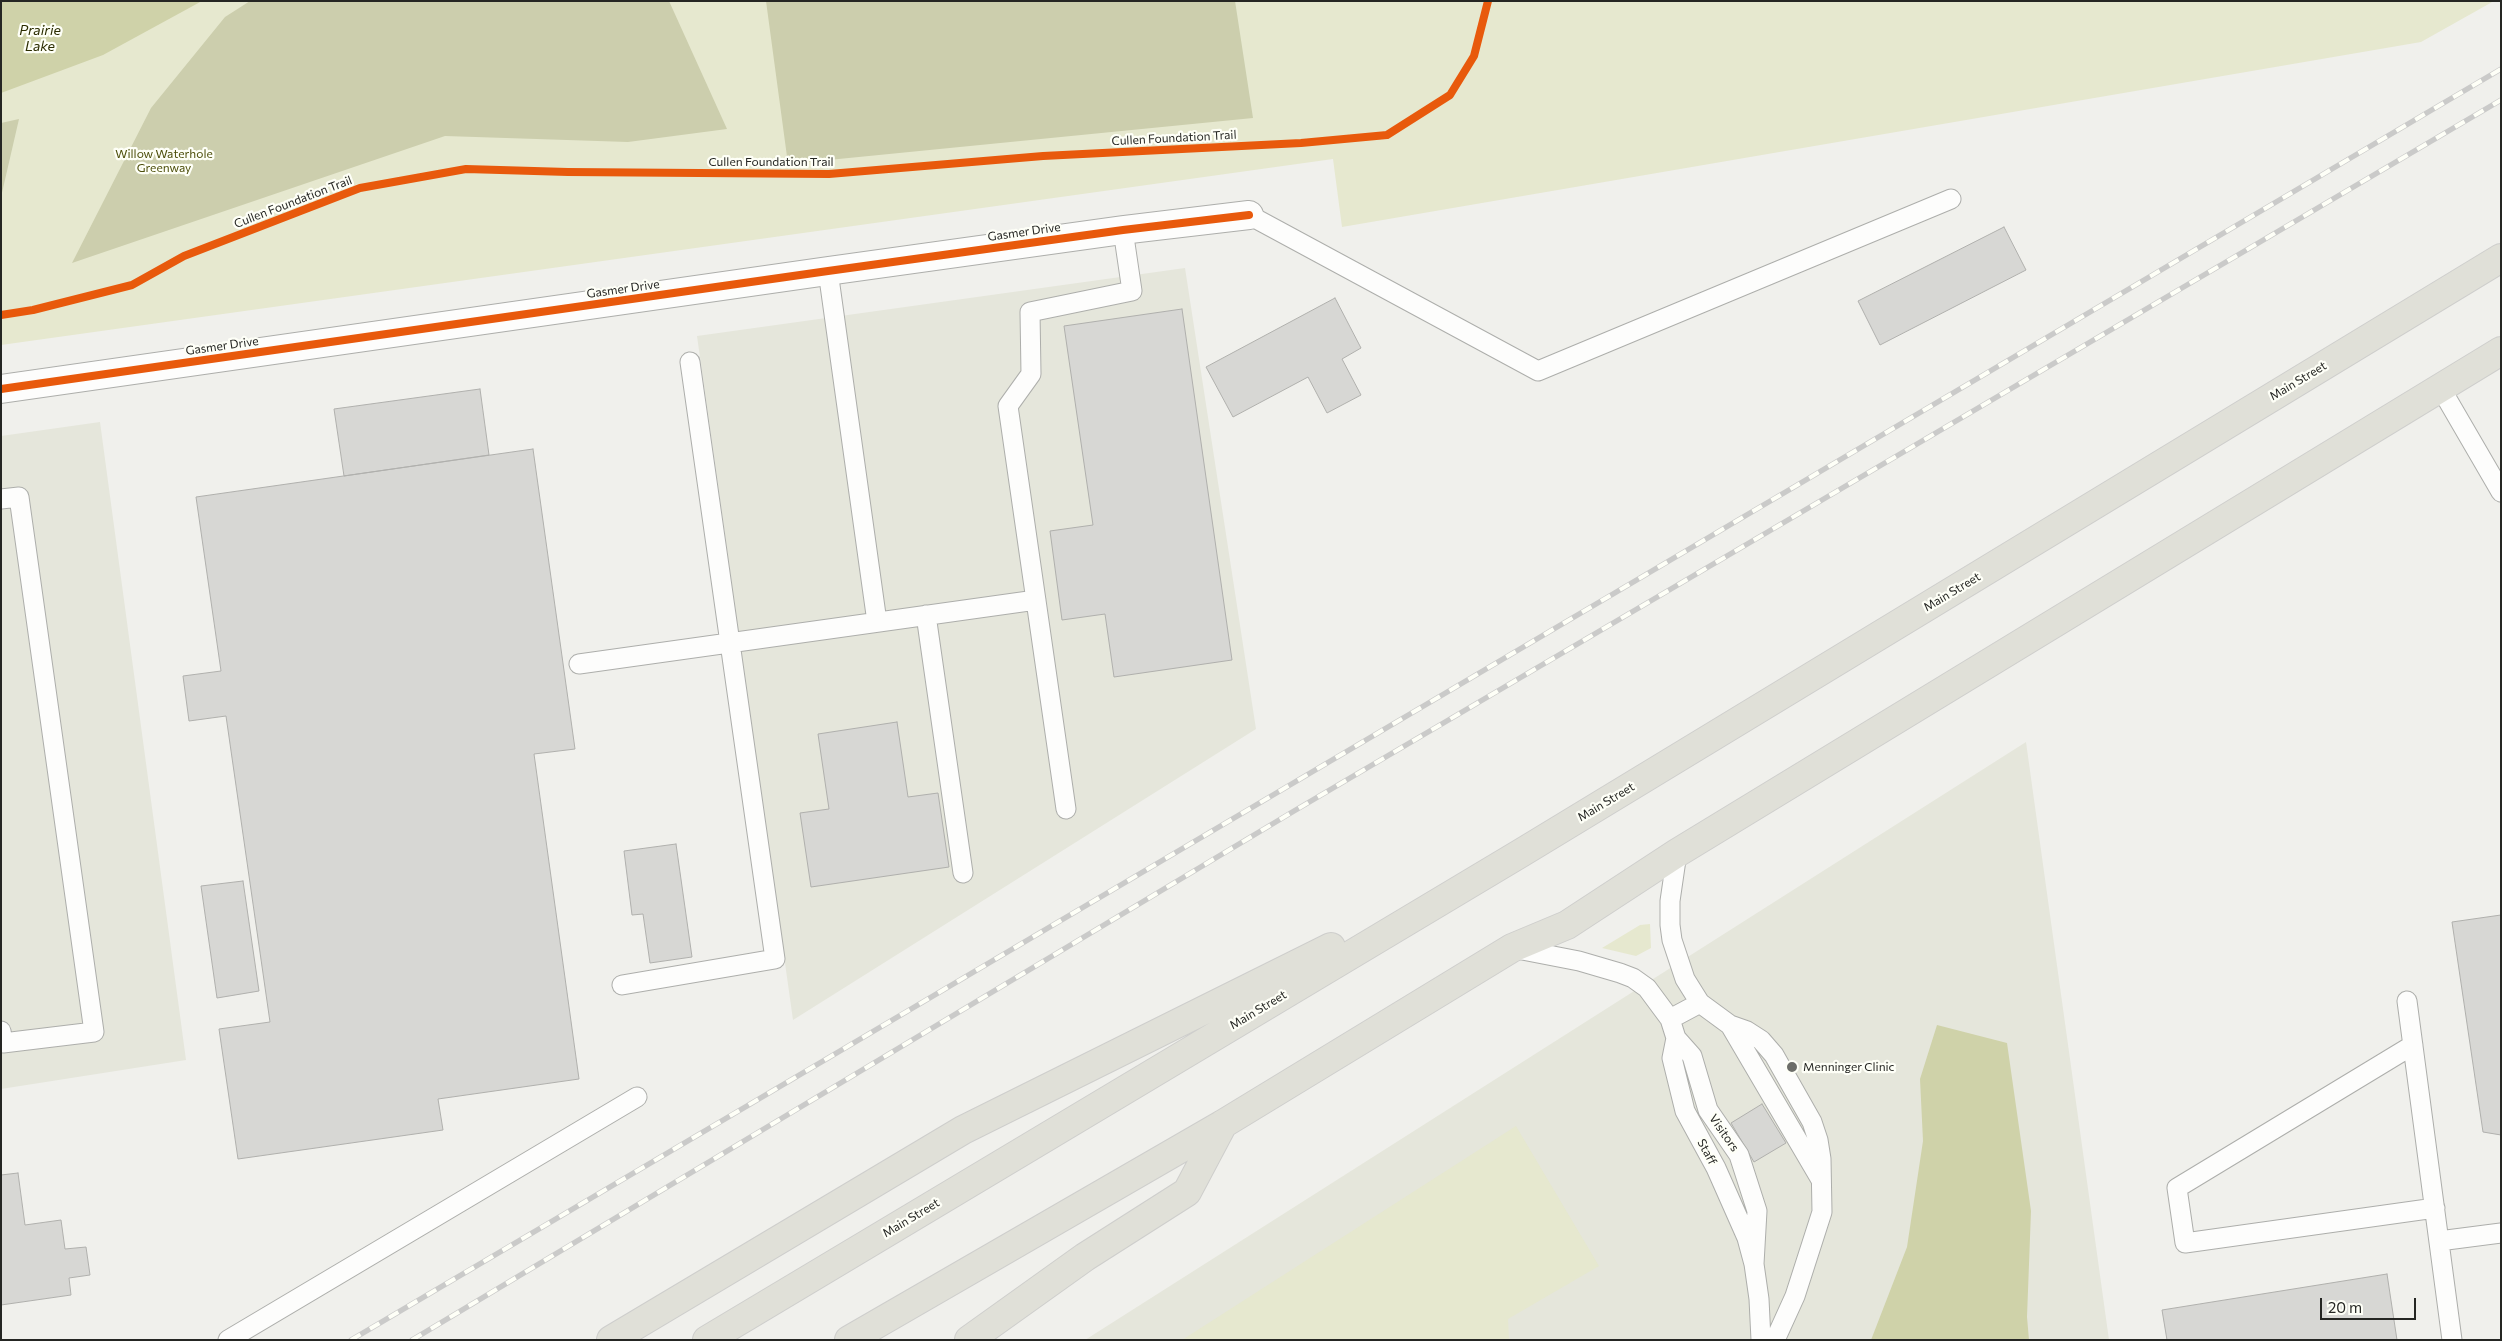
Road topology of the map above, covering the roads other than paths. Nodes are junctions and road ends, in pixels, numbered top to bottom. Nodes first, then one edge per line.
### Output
1 (1951, 199) dead end
2 (1249, 215) joint
3 (1123, 230) junction
4 (2501, 258) edge
5 (828, 271) junction
6 (2501, 351) edge
7 (690, 362) dead end
8 (2440, 387) junction
9 (1, 389) edge
10 (2501, 492) edge
11 (1, 499) edge
12 (1036, 600) junction
13 (926, 615) junction
14 (877, 622) junction
15 (729, 643) junction
16 (579, 664) dead end
17 (1066, 809) dead end
18 (1521, 853) junction
19 (1677, 853) junction
20 (963, 873) dead end
21 (1512, 948) junction
22 (622, 985) dead end
23 (2407, 1000) dead end
24 (1700, 1003) junction
25 (1670, 1019) junction
26 (1, 1031) edge
27 (1676, 1038) junction
28 (2413, 1045) junction
29 (637, 1096) dead end
30 (1223, 1124) junction
31 (2434, 1208) junction
32 (2501, 1232) edge
33 (2439, 1241) junction
34 (1754, 1264) junction
35 (228, 1340) edge
36 (612, 1340) edge
37 (707, 1340) edge
38 (849, 1340) edge
39 (969, 1340) edge
40 (1761, 1340) edge
41 (1775, 1340) edge
42 (2452, 1340) edge

1 - 2 lane
2 - 3 street, Gasmer Drive
3 - 5 street, Gasmer Drive
3 - 12 lane
4 - 18 highway, Main Street
5 - 9 street, Gasmer Drive
5 - 14 lane
6 - 8 highway
7 - 15 lane
8 - 10 lane
8 - 19 highway
11 - 26 lane
12 - 13 lane
12 - 17 lane
13 - 14 lane
13 - 20 lane
14 - 15 lane
15 - 16 lane
15 - 22 lane
18 - 36 highway
18 - 37 highway, Main Street
19 - 21 highway
19 - 24 lane
21 - 25 lane
21 - 30 highway
23 - 28 lane
24 - 25 lane
24 - 41 lane
25 - 27 lane
27 - 34 lane, Staff
27 - 34 lane, Visitors
28 - 31 lane
28 - 31 lane
29 - 35 lane
30 - 38 highway
30 - 39 highway
31 - 33 lane
32 - 33 lane
33 - 42 lane
34 - 40 lane

